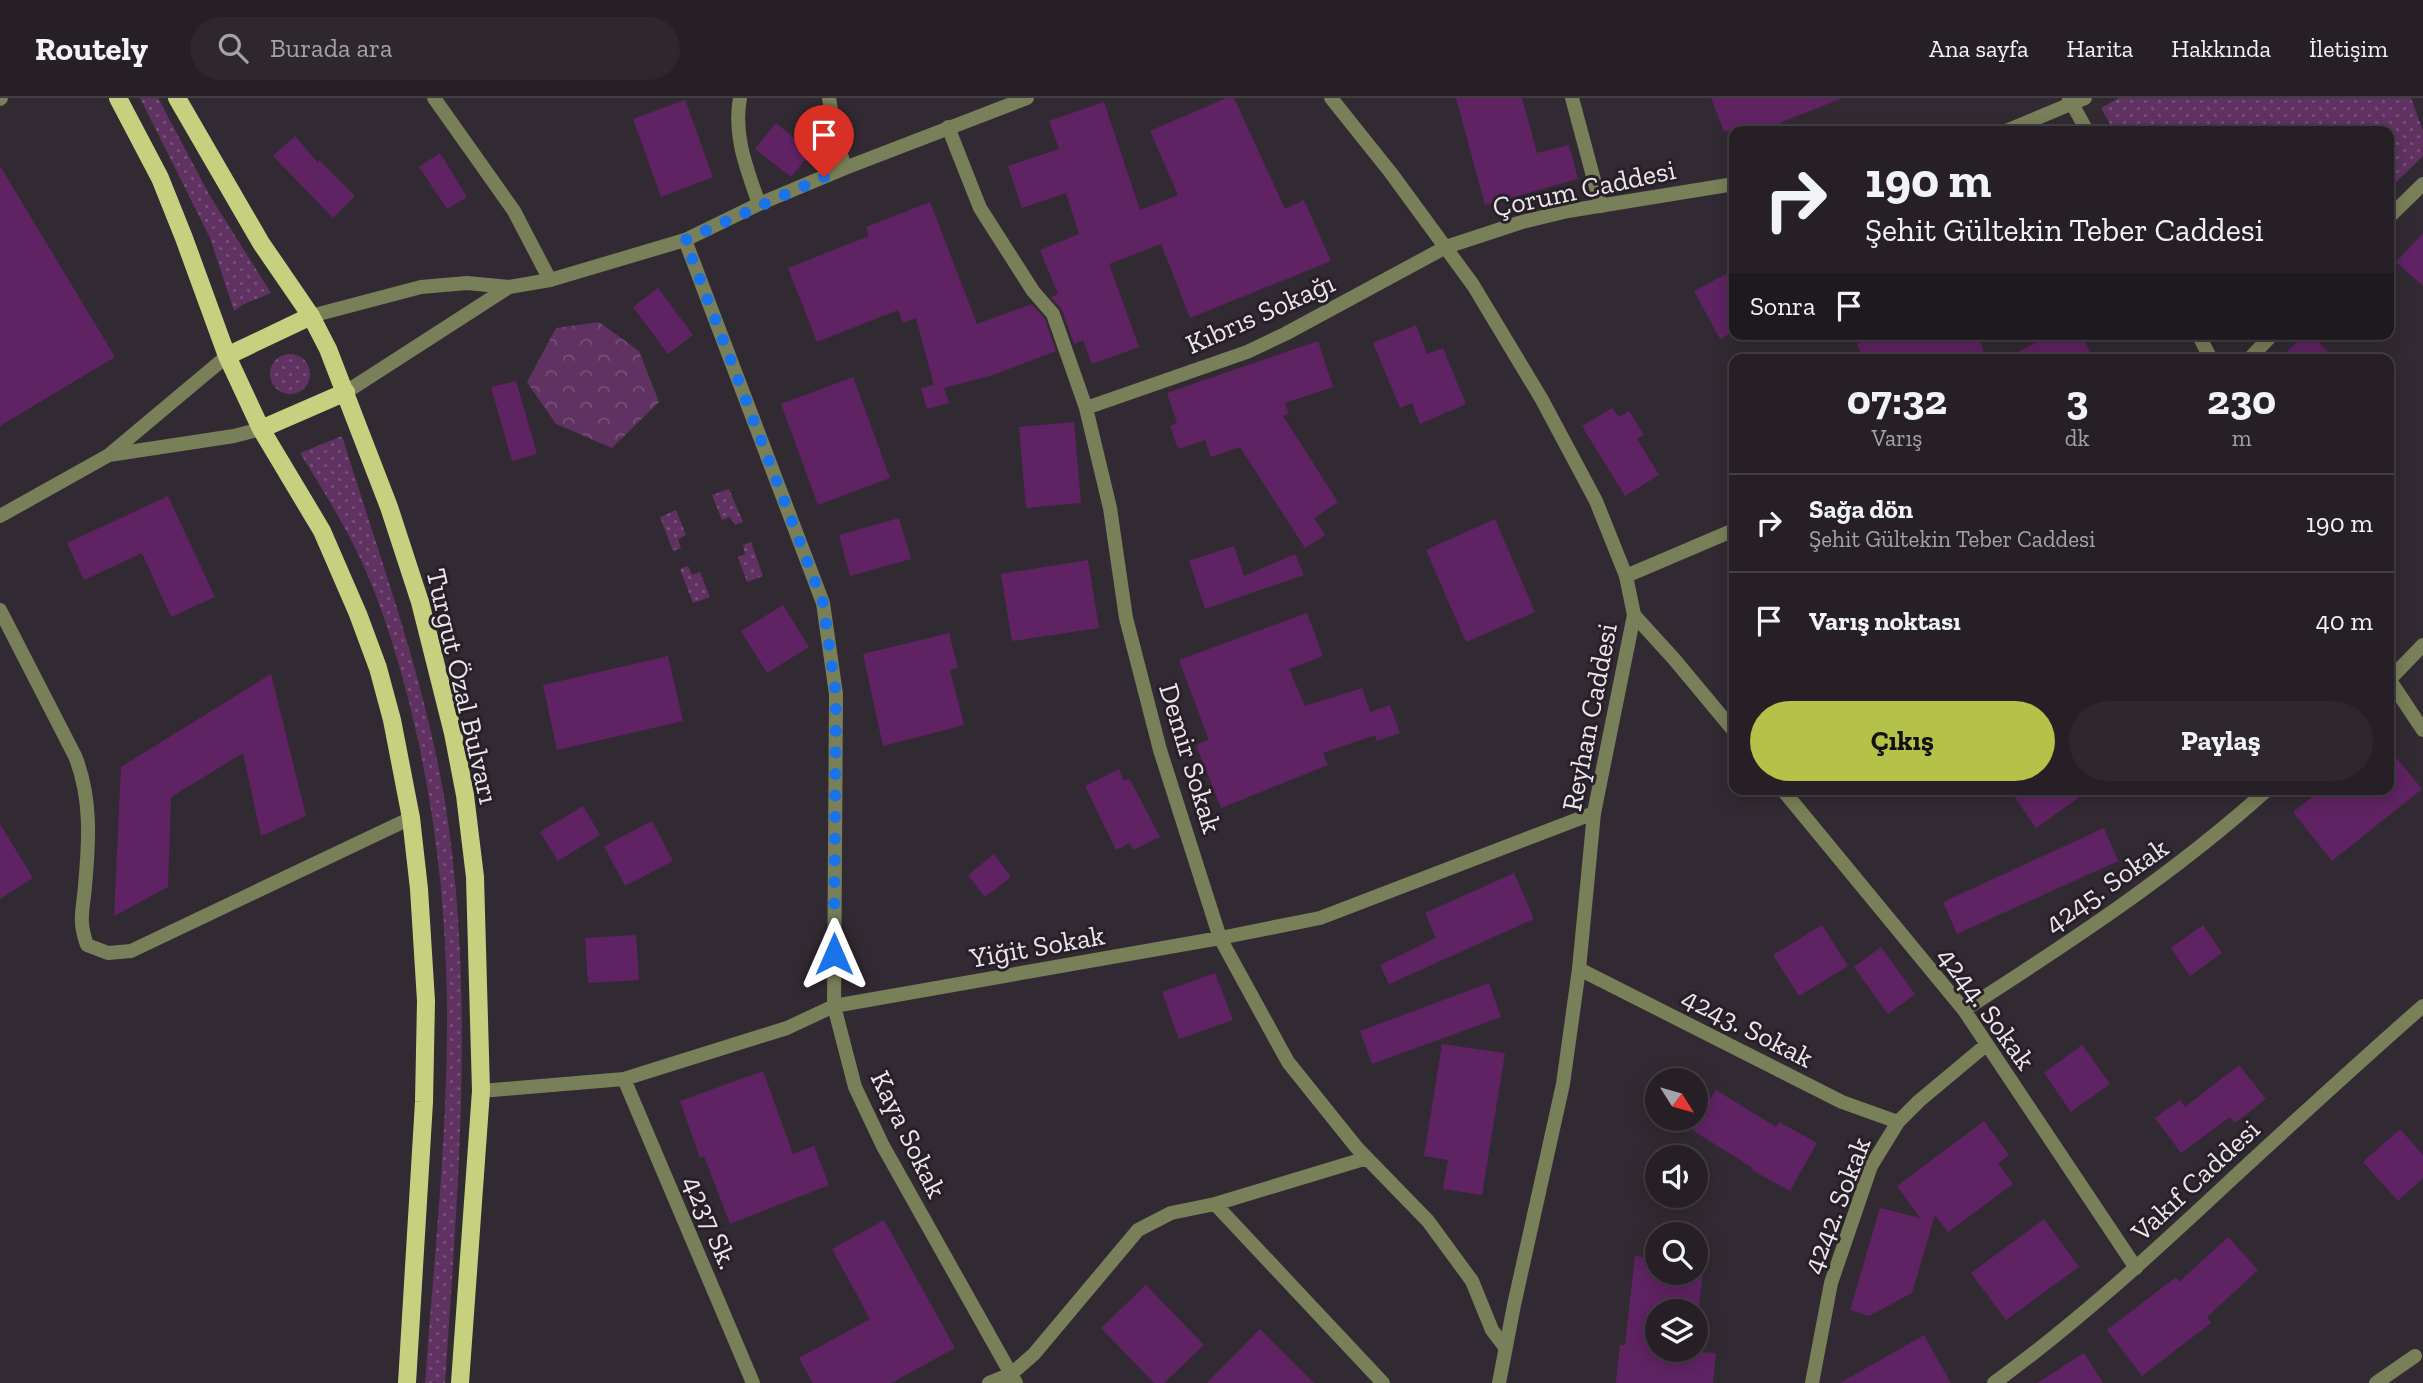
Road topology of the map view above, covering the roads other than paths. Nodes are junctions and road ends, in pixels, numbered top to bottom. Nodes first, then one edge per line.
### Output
1 (118, 98) edge
2 (177, 98) edge
3 (434, 98) edge
4 (740, 98) edge
5 (829, 98) edge
6 (1027, 98) edge
7 (1331, 98) edge
8 (1572, 98) edge
9 (2075, 100) edge
10 (2017, 126) edge
11 (2085, 126) edge
12 (948, 127) junction
13 (845, 167) junction
14 (2423, 184) edge
15 (1729, 185) edge
16 (759, 204) junction
17 (1601, 206) junction
18 (2394, 213) edge
19 (685, 240) junction
20 (1446, 247) junction
21 (550, 280) junction
22 (509, 287) junction
23 (311, 316) junction
24 (2267, 340) edge
25 (2254, 354) edge
26 (227, 356) junction
27 (346, 392) junction
28 (1087, 408) junction
29 (261, 429) junction
30 (109, 455) junction
31 (0, 516) edge
32 (1729, 532) edge
33 (1626, 576) junction
34 (0, 610) edge
35 (1634, 615) junction
36 (2423, 645) edge
37 (2394, 674) edge
38 (2394, 686) edge
39 (1729, 725) edge
40 (2423, 730) edge
41 (1787, 795) edge
42 (2261, 795) edge
43 (1594, 813) junction
44 (411, 818) junction
45 (1220, 938) junction
46 (1579, 969) junction
47 (834, 1006) junction
48 (2423, 1006) edge
49 (1964, 1010) junction
50 (1986, 1045) junction
51 (624, 1079) junction
52 (481, 1091) junction
53 (1898, 1122) junction
54 (1367, 1158) junction
55 (1215, 1203) junction
56 (2136, 1268) junction
57 (1505, 1347) junction
58 (2415, 1356) dead end
59 (1013, 1379) edge
60 (407, 1383) edge
61 (460, 1383) edge
62 (753, 1383) edge
63 (989, 1383) edge
64 (1383, 1383) edge
65 (1499, 1383) edge
66 (1812, 1383) edge
67 (1994, 1383) edge
68 (2376, 1383) edge

1 - 26 main road
2 - 23 main road, Turgut Özal Bulvarı
3 - 21 street
4 - 16 street
5 - 13 street
6 - 12 street
7 - 20 street, Reyhan Caddesi
8 - 17 street
9 - 10 street
9 - 11 street
12 - 13 street
12 - 28 street, Demir Sokak
13 - 16 street
14 - 18 street
15 - 17 street, Çorum Caddesi
16 - 19 street
17 - 20 street, Çorum Caddesi
19 - 21 street
19 - 47 street, Kaya Sokak
20 - 28 street, Kıbrıs Sokağı
20 - 33 street, Reyhan Caddesi
21 - 22 street
22 - 23 street
22 - 27 street
23 - 26 main road
23 - 27 main road, Turgut Özal Bulvarı
24 - 25 street
26 - 29 main road
26 - 30 street
27 - 29 main road
27 - 52 main road, Turgut Özal Bulvarı
28 - 45 street, Demir Sokak
29 - 30 street
29 - 44 main road
30 - 31 street
32 - 33 street
33 - 35 street, Reyhan Caddesi
34 - 44 street
35 - 39 street
35 - 43 street, Reyhan Caddesi
36 - 37 street
38 - 40 street
41 - 49 street, 4244. Sokak
42 - 49 street, 4245. Sokak
43 - 45 street, Yiğit Sokak
43 - 46 street, Reyhan Caddesi
44 - 60 main road
45 - 47 street, Yiğit Sokak
45 - 54 street, Demir Sokak
46 - 53 street, 4243. Sokak
46 - 57 street, Reyhan Caddesi
47 - 51 street, Yiğit Sokak
47 - 59 street, Kaya Sokak
48 - 56 street, Vakıf Caddesi
49 - 50 street, 4244. Sokak
50 - 53 street, 4242. Sokak
50 - 56 street, 4244. Sokak
51 - 52 street, Yiğit Sokak
51 - 62 street, 4237 Sk.
52 - 61 main road, Turgut Özal Bulvarı
53 - 66 street, 4242. Sokak
54 - 55 street
54 - 57 street, Demir Sokak
55 - 59 street
55 - 64 street
56 - 67 street, Vakıf Caddesi
57 - 65 street, Reyhan Caddesi
58 - 68 street
59 - 63 street

